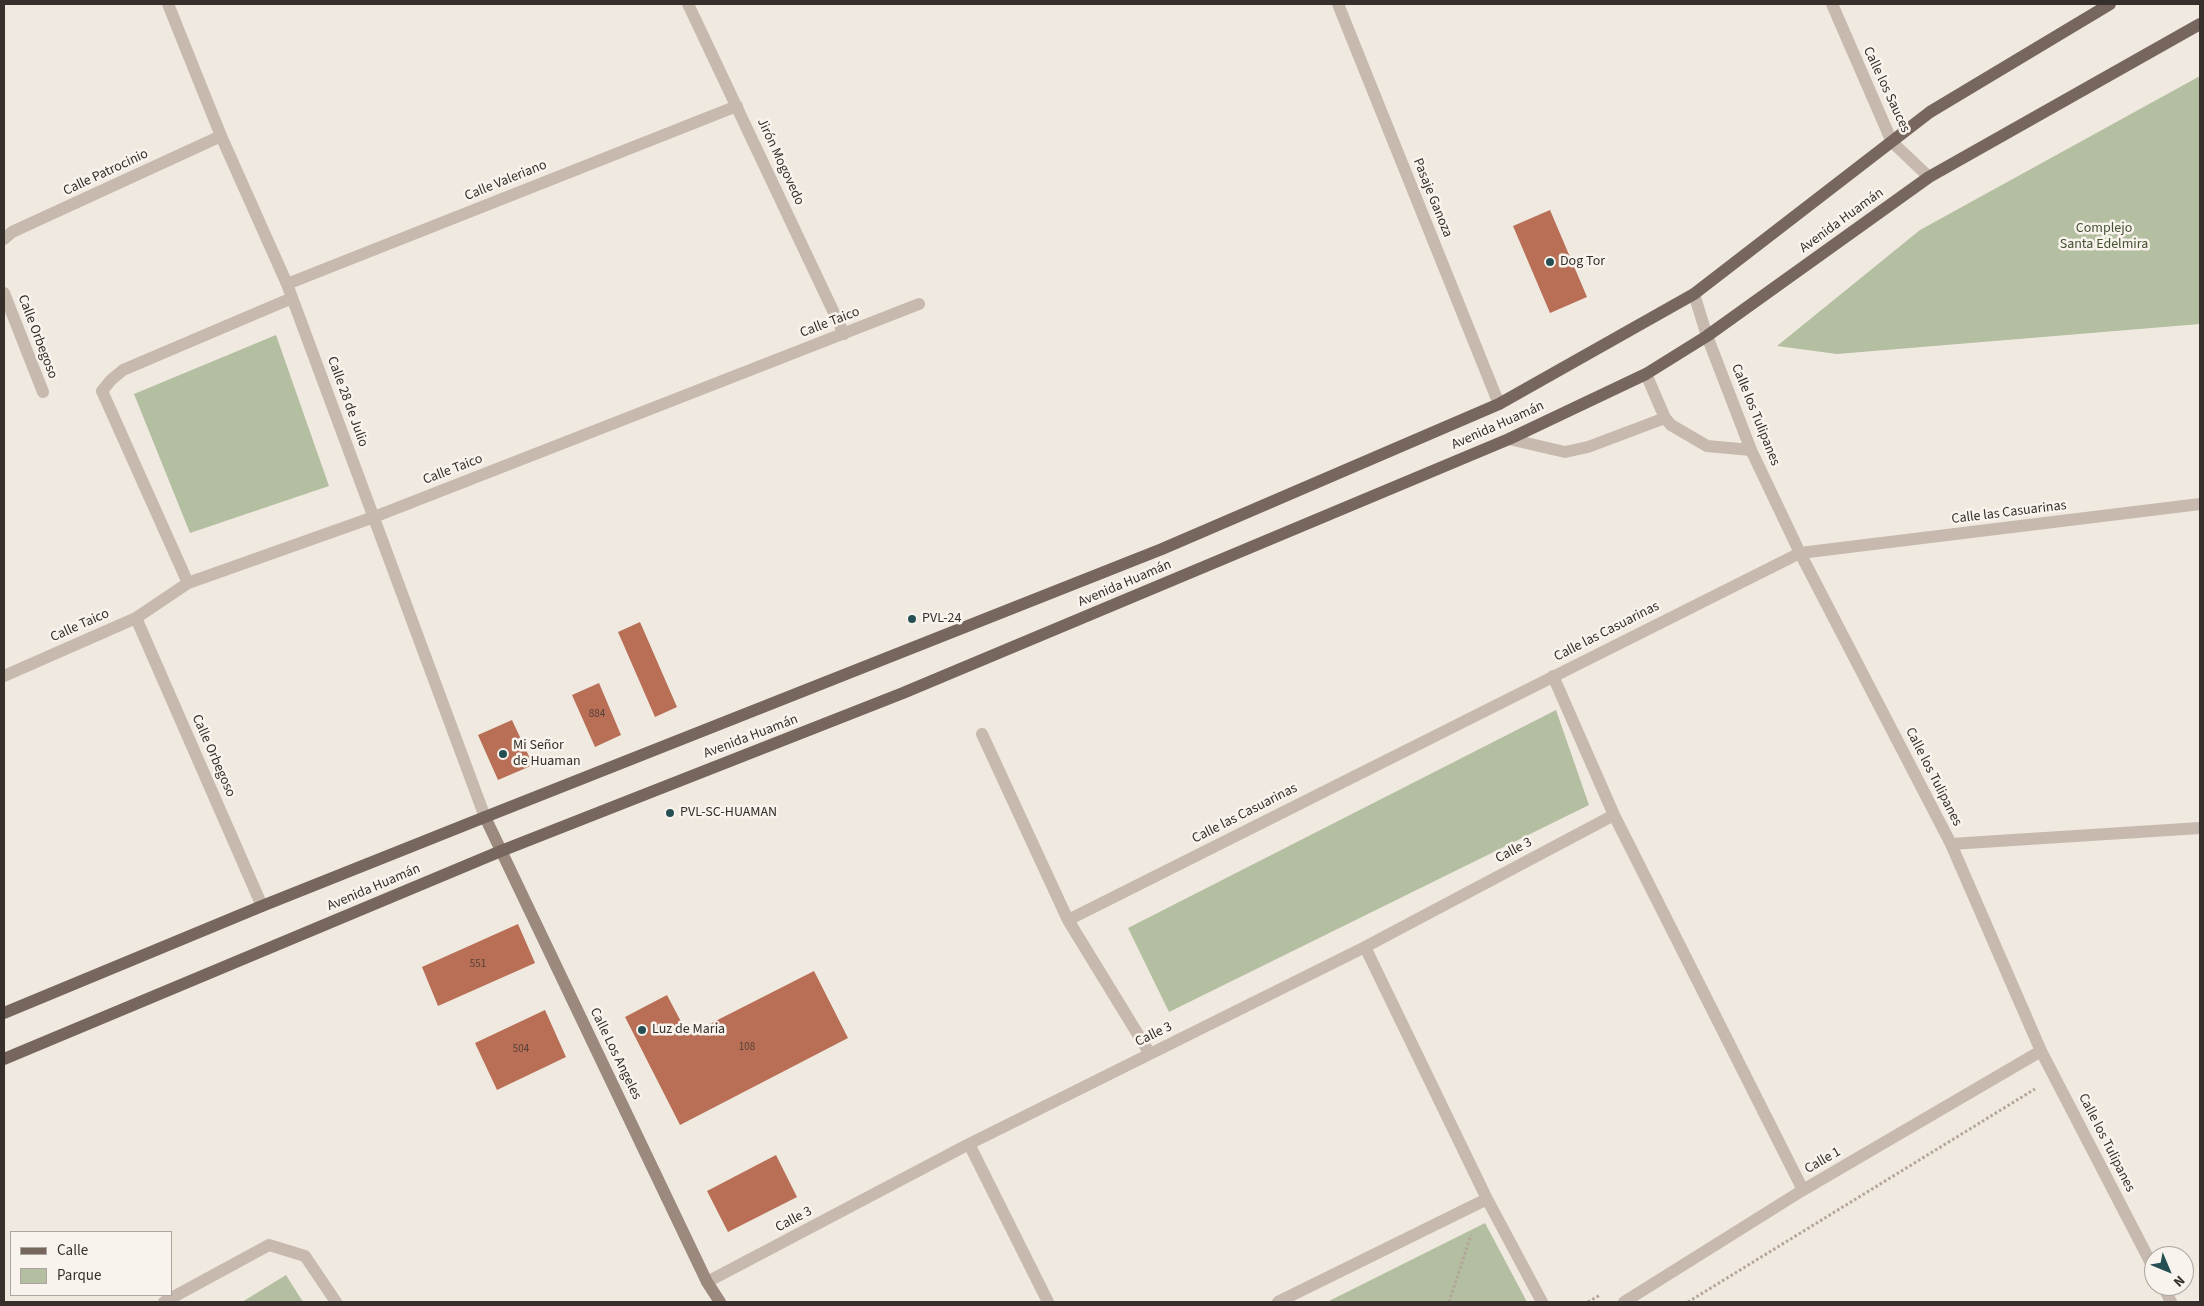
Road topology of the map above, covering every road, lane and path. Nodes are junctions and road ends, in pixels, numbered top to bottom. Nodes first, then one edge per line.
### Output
1 (168, 4) edge
2 (688, 4) edge
3 (1338, 4) edge
4 (1832, 4) edge
5 (2110, 4) edge
6 (2200, 24) edge
7 (736, 106) junction
8 (221, 136) junction
9 (1892, 142) junction
10 (1929, 177) junction
11 (4, 239) edge
12 (287, 284) junction
13 (4, 293) edge
14 (1694, 294) junction
15 (292, 298) junction
16 (919, 304) dead end
17 (844, 334) junction
18 (1707, 336) junction
19 (1646, 374) junction
20 (43, 392) dead end
21 (1499, 404) junction
22 (1665, 418) junction
23 (1509, 439) junction
24 (1750, 450) junction
25 (2200, 504) edge
26 (374, 517) junction
27 (1800, 553) junction
28 (188, 584) junction
29 (136, 618) junction
30 (4, 676) edge
31 (1553, 676) junction
32 (982, 734) dead end
33 (1614, 815) junction
34 (485, 817) junction
35 (2200, 828) edge
36 (1951, 844) junction
37 (501, 851) junction
38 (262, 906) junction
39 (1068, 920) junction
40 (1365, 947) junction
41 (4, 1013) edge
42 (2041, 1051) junction
43 (1150, 1054) junction
44 (4, 1059) edge
45 (2018, 1099) dead end
46 (969, 1144) junction
47 (1803, 1190) junction
48 (1487, 1199) junction
49 (1477, 1230) dead end
50 (1472, 1232) junction
51 (1463, 1237) dead end
52 (2144, 1250) edge
53 (707, 1282) junction
54 (164, 1302) edge
55 (336, 1302) edge
56 (720, 1302) edge
57 (1048, 1302) edge
58 (1278, 1302) edge
59 (1449, 1302) edge
60 (1542, 1302) edge
61 (1624, 1302) edge
62 (1688, 1302) edge

1 - 8 street, Calle 28 de Julio
2 - 7 street, Jirón Mogovedo
3 - 21 street, Pasaje Ganoza
4 - 9 street, Calle los Sauces
5 - 9 main road, Avenida Huamán
6 - 10 main road, Avenida Huamán
7 - 12 street, Calle Valeriano
7 - 17 street, Jirón Mogovedo
8 - 11 street, Calle Patrocinio
8 - 12 street, Calle 28 de Julio
9 - 10 street, Calle los Sauces
9 - 14 main road, Avenida Huamán
10 - 18 main road, Avenida Huamán
12 - 15 street, Calle 28 de Julio
13 - 20 street, Calle Orbegoso
14 - 18 street, Calle los Tulipanes
14 - 21 main road, Avenida Huamán
15 - 26 street, Calle 28 de Julio
15 - 28 street
16 - 17 street, Calle Taico
17 - 26 street, Calle Taico
18 - 19 main road, Avenida Huamán
18 - 24 street, Calle los Tulipanes
19 - 22 street
19 - 23 main road, Avenida Huamán
21 - 34 main road, Avenida Huamán
22 - 23 street
22 - 24 street
23 - 37 main road, Avenida Huamán
24 - 27 street, Calle los Tulipanes
25 - 27 street, Calle las Casuarinas
26 - 28 street, Calle Taico
26 - 34 street, Calle 28 de Julio
27 - 31 street, Calle las Casuarinas
27 - 36 street, Calle los Tulipanes
28 - 29 street, Calle Taico
29 - 30 street, Calle Taico
29 - 38 street, Calle Orbegoso
31 - 33 street
31 - 39 street, Calle las Casuarinas
32 - 39 street
33 - 40 street, Calle 3
33 - 47 street
34 - 37 street, Calle Los Angeles
34 - 38 main road, Avenida Huamán
35 - 36 street
36 - 42 street, Calle los Tulipanes
37 - 44 main road, Avenida Huamán
37 - 53 street, Calle Los Angeles
38 - 41 main road, Avenida Huamán
39 - 43 street
40 - 43 street, Calle 3
40 - 48 street
42 - 47 street, Calle 1
42 - 52 street, Calle los Tulipanes
43 - 46 street, Calle 3
45 - 62 path
46 - 53 street, Calle 3
46 - 57 street
47 - 61 street, Calle 1
48 - 58 street
48 - 60 street
49 - 50 path
50 - 51 path
50 - 59 path
53 - 56 street, Calle Los Angeles
54 - 55 street

